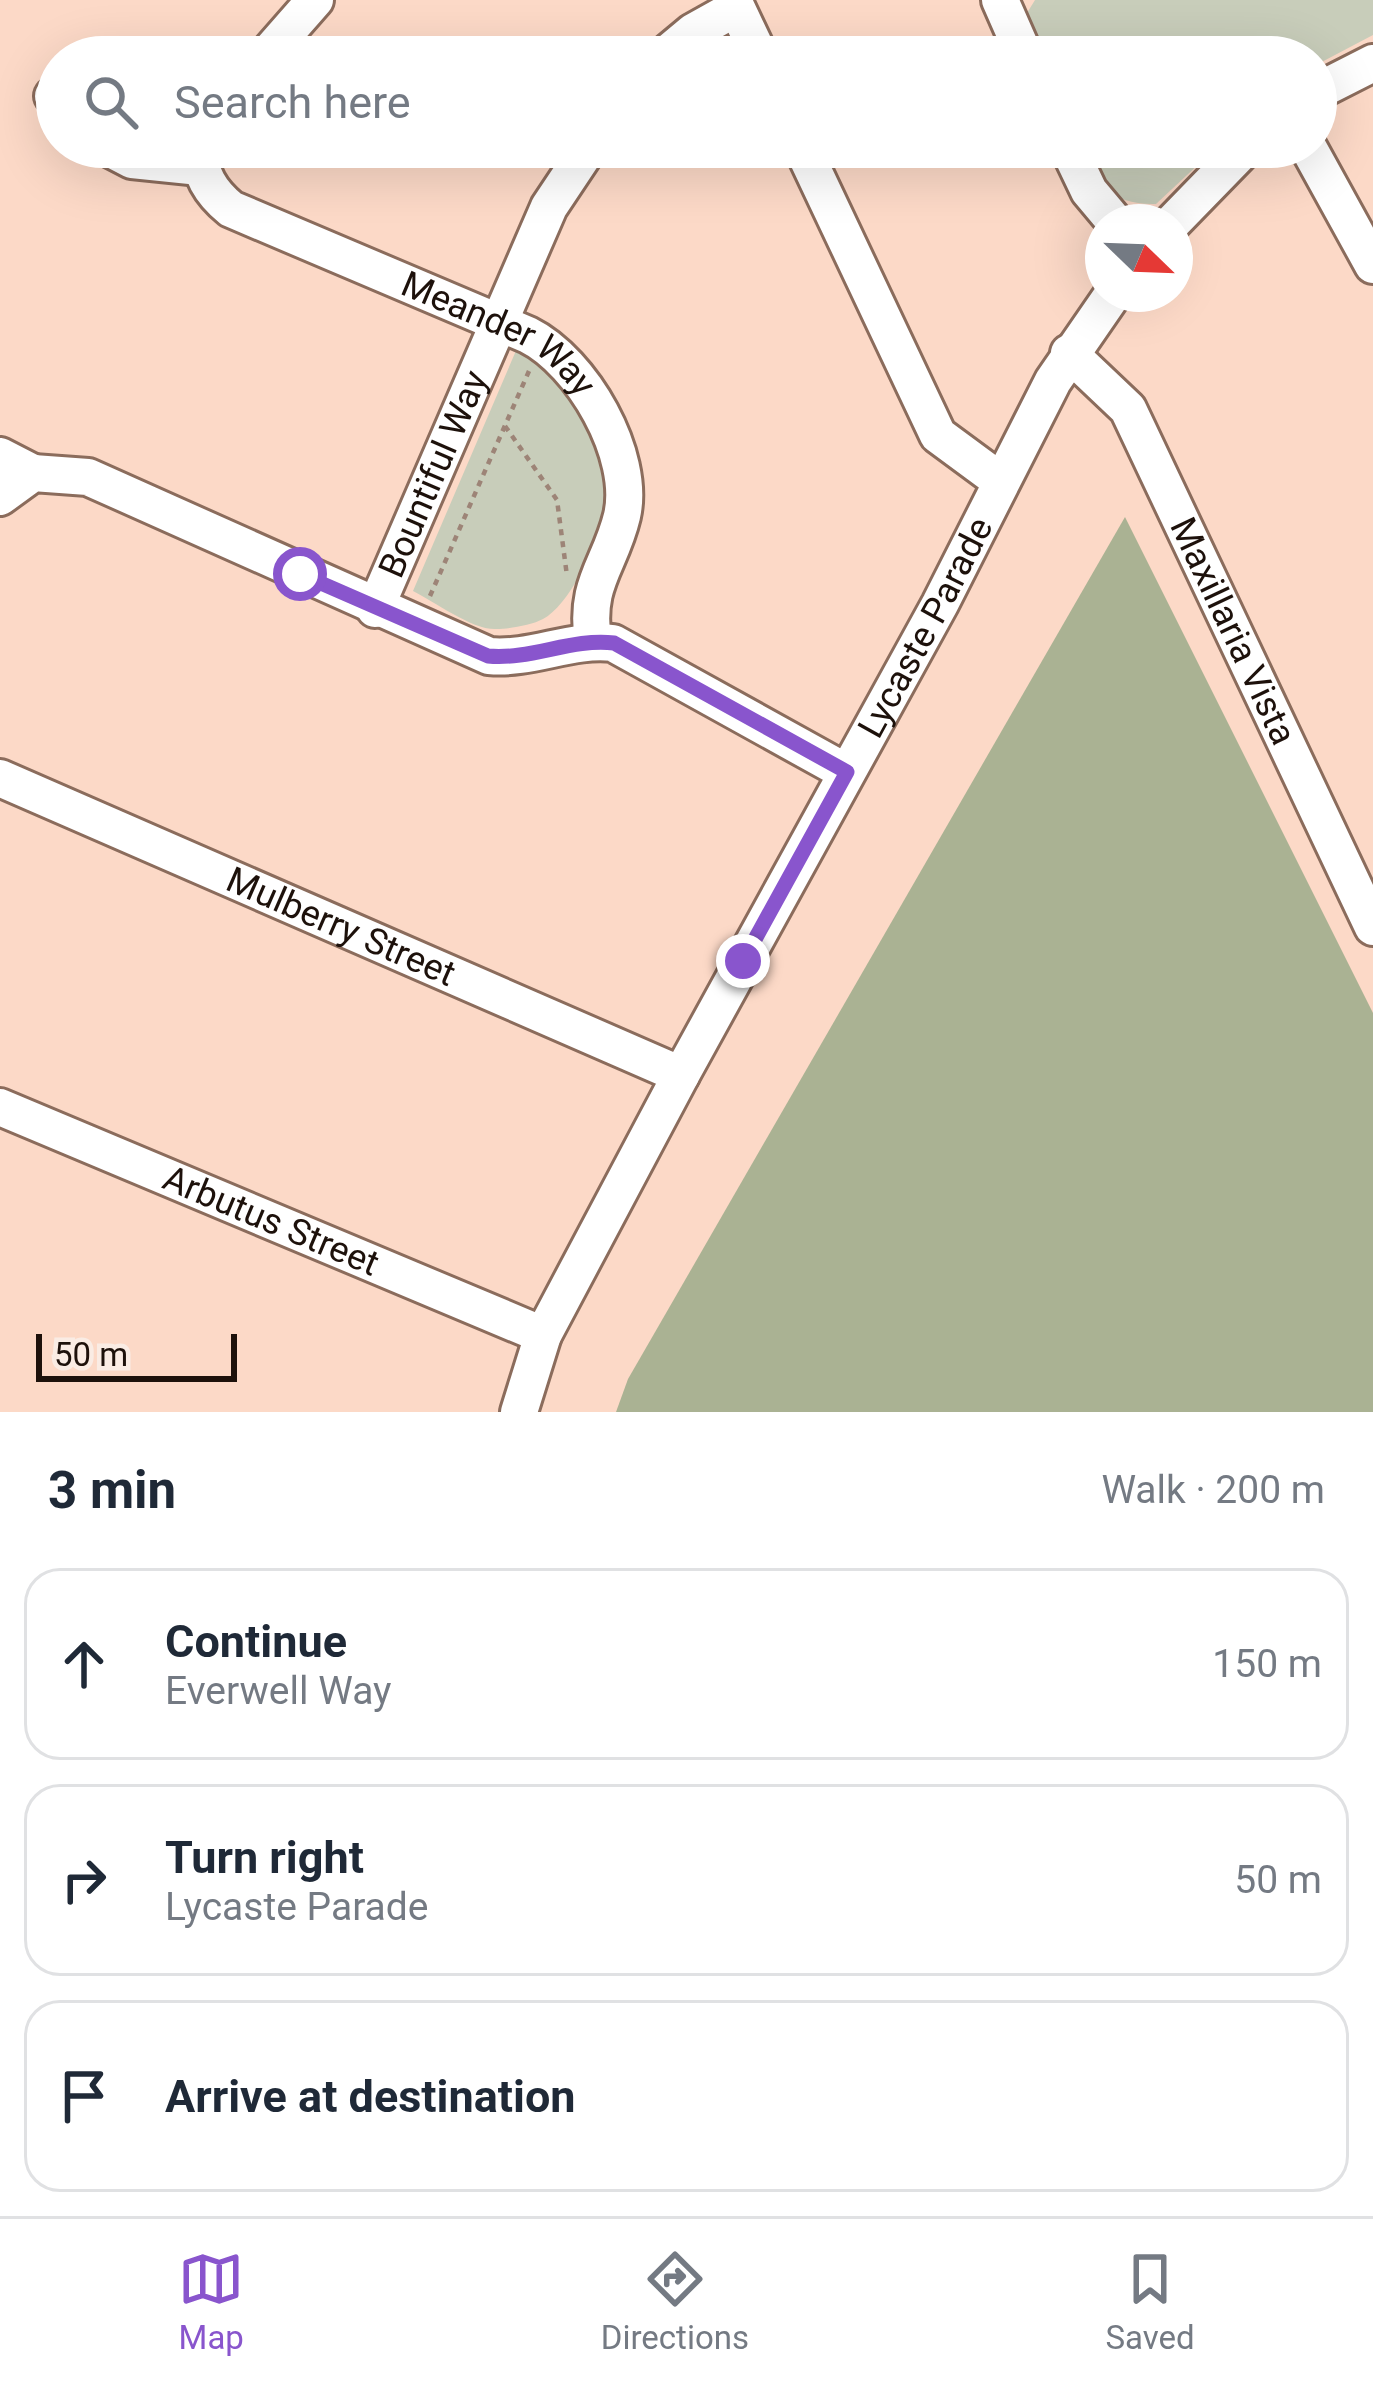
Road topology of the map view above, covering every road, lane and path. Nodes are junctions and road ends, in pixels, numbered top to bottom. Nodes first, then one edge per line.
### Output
1 (315, 0) edge
2 (1000, 0) edge
3 (735, 4) edge
4 (283, 36) edge
5 (688, 36) edge
6 (750, 36) edge
7 (1016, 36) edge
8 (1373, 63) edge
9 (1337, 81) edge
10 (203, 168) edge
11 (573, 168) edge
12 (812, 168) edge
13 (1078, 168) edge
14 (1226, 168) edge
15 (1320, 168) edge
16 (1100, 204) edge
17 (1191, 204) edge
18 (1371, 253) edge
19 (1100, 312) edge
20 (497, 323) junction
21 (1069, 353) junction
22 (534, 360) dead end
23 (505, 426) junction
24 (16, 464) edge
25 (999, 480) junction
26 (0, 497) edge
27 (576, 594) dead end
28 (375, 609) junction
29 (423, 610) dead end
30 (593, 640) junction
31 (847, 772) junction
32 (0, 778) edge
33 (1373, 927) edge
34 (681, 1075) junction
35 (1, 1111) edge
36 (543, 1335) junction
37 (519, 1412) edge

1 - 4 street
2 - 7 street
3 - 5 street
3 - 6 street
8 - 9 street
10 - 20 street, Meander Way
11 - 20 street, Bountiful Way
12 - 25 street
13 - 16 street
14 - 17 street
15 - 18 street
19 - 21 street, Lycaste Parade
20 - 28 street, Bountiful Way
20 - 30 street, Meander Way
21 - 25 street, Lycaste Parade
21 - 33 street, Maxillaria Vista
22 - 23 path
23 - 27 path
23 - 29 path
24 - 26 street
24 - 28 street
25 - 31 street, Lycaste Parade
28 - 30 street
30 - 31 street
31 - 34 street, Lycaste Parade
32 - 34 street, Mulberry Street
34 - 36 street, Lycaste Parade
35 - 36 street, Arbutus Street
36 - 37 street, Lycaste Parade

